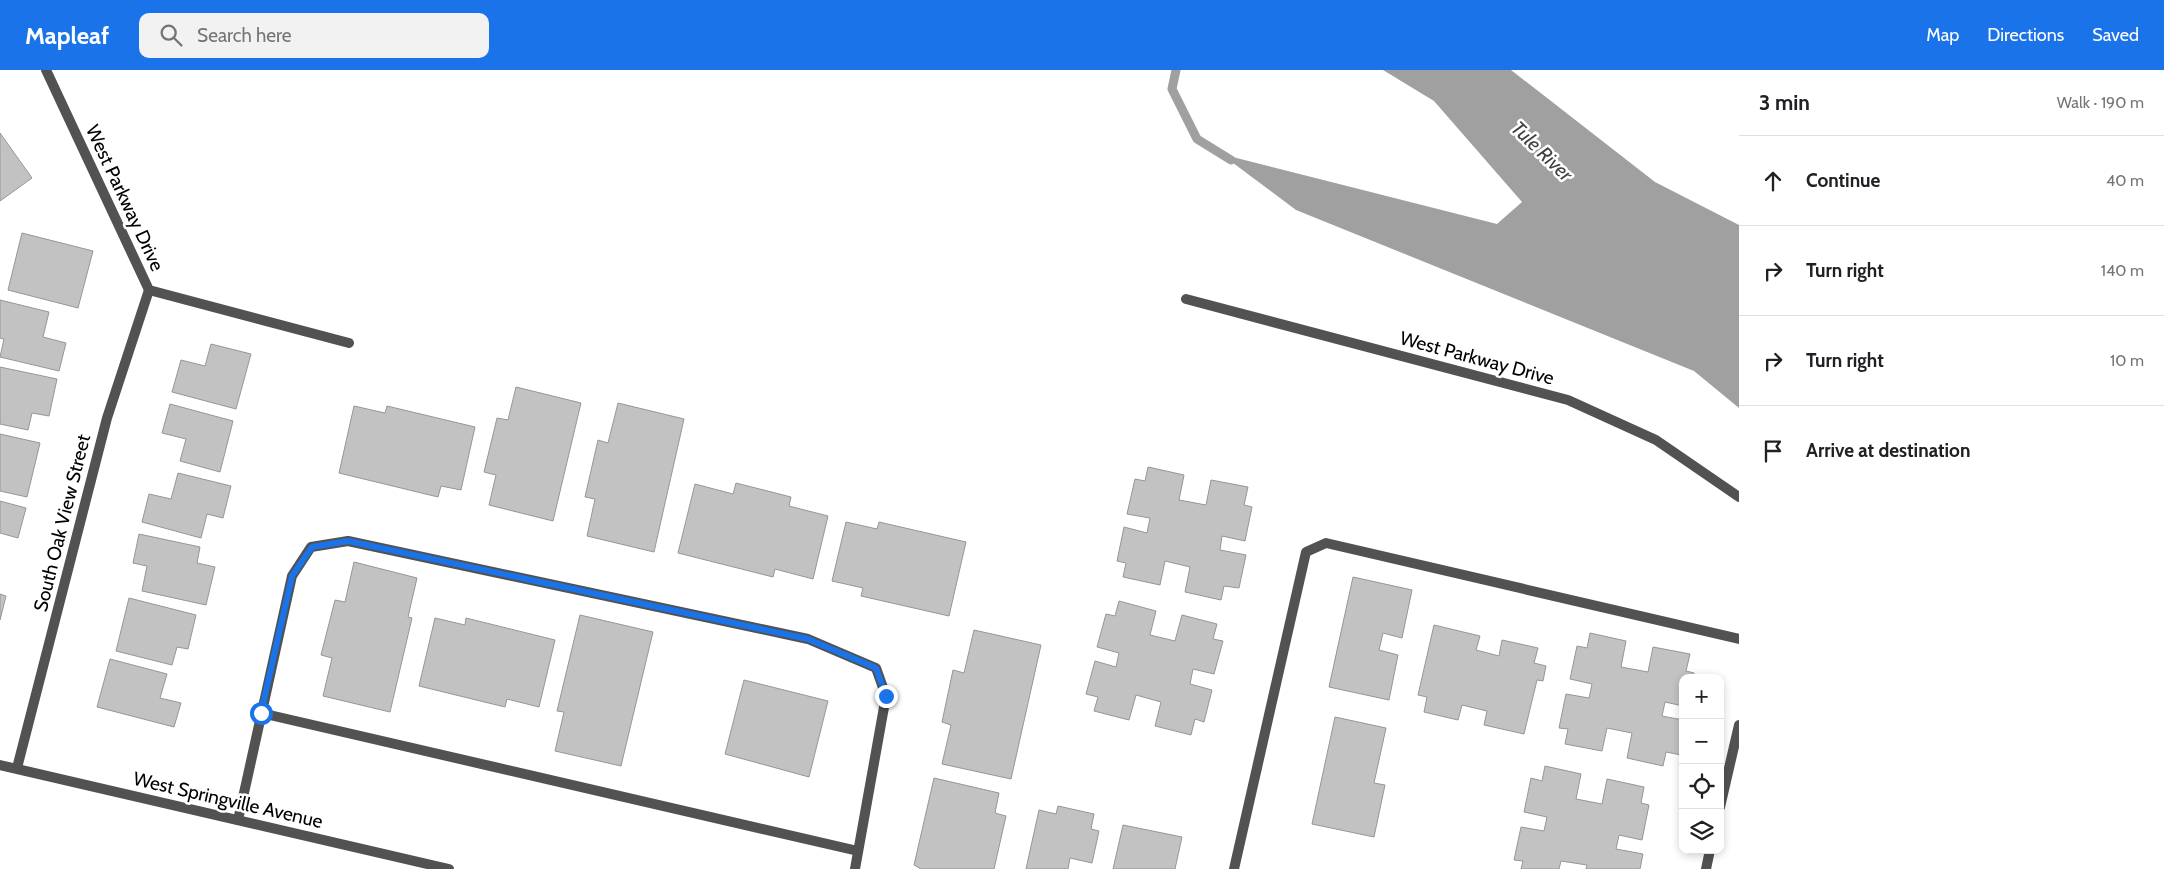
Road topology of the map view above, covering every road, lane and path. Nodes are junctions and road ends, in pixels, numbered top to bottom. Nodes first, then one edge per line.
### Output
1 (46, 70) edge
2 (149, 290) junction
3 (1186, 299) dead end
4 (349, 343) dead end
5 (1739, 497) edge
6 (1739, 638) edge
7 (261, 713) junction
8 (1739, 725) edge
9 (0, 764) edge
10 (16, 768) junction
11 (1724, 790) edge
12 (238, 820) junction
13 (858, 850) junction
14 (1709, 854) edge
15 (449, 869) edge
16 (855, 869) edge
17 (1234, 869) edge
18 (1706, 869) edge

1 - 2 street, West Parkway Drive
2 - 4 street, West Parkway Drive
2 - 10 street, South Oak View Street
3 - 5 street, West Parkway Drive
6 - 17 street
7 - 12 street
7 - 13 street
7 - 13 street
8 - 11 street
9 - 10 street, West Springville Avenue
10 - 12 street, West Springville Avenue
12 - 15 street, West Springville Avenue
13 - 16 street
14 - 18 street

